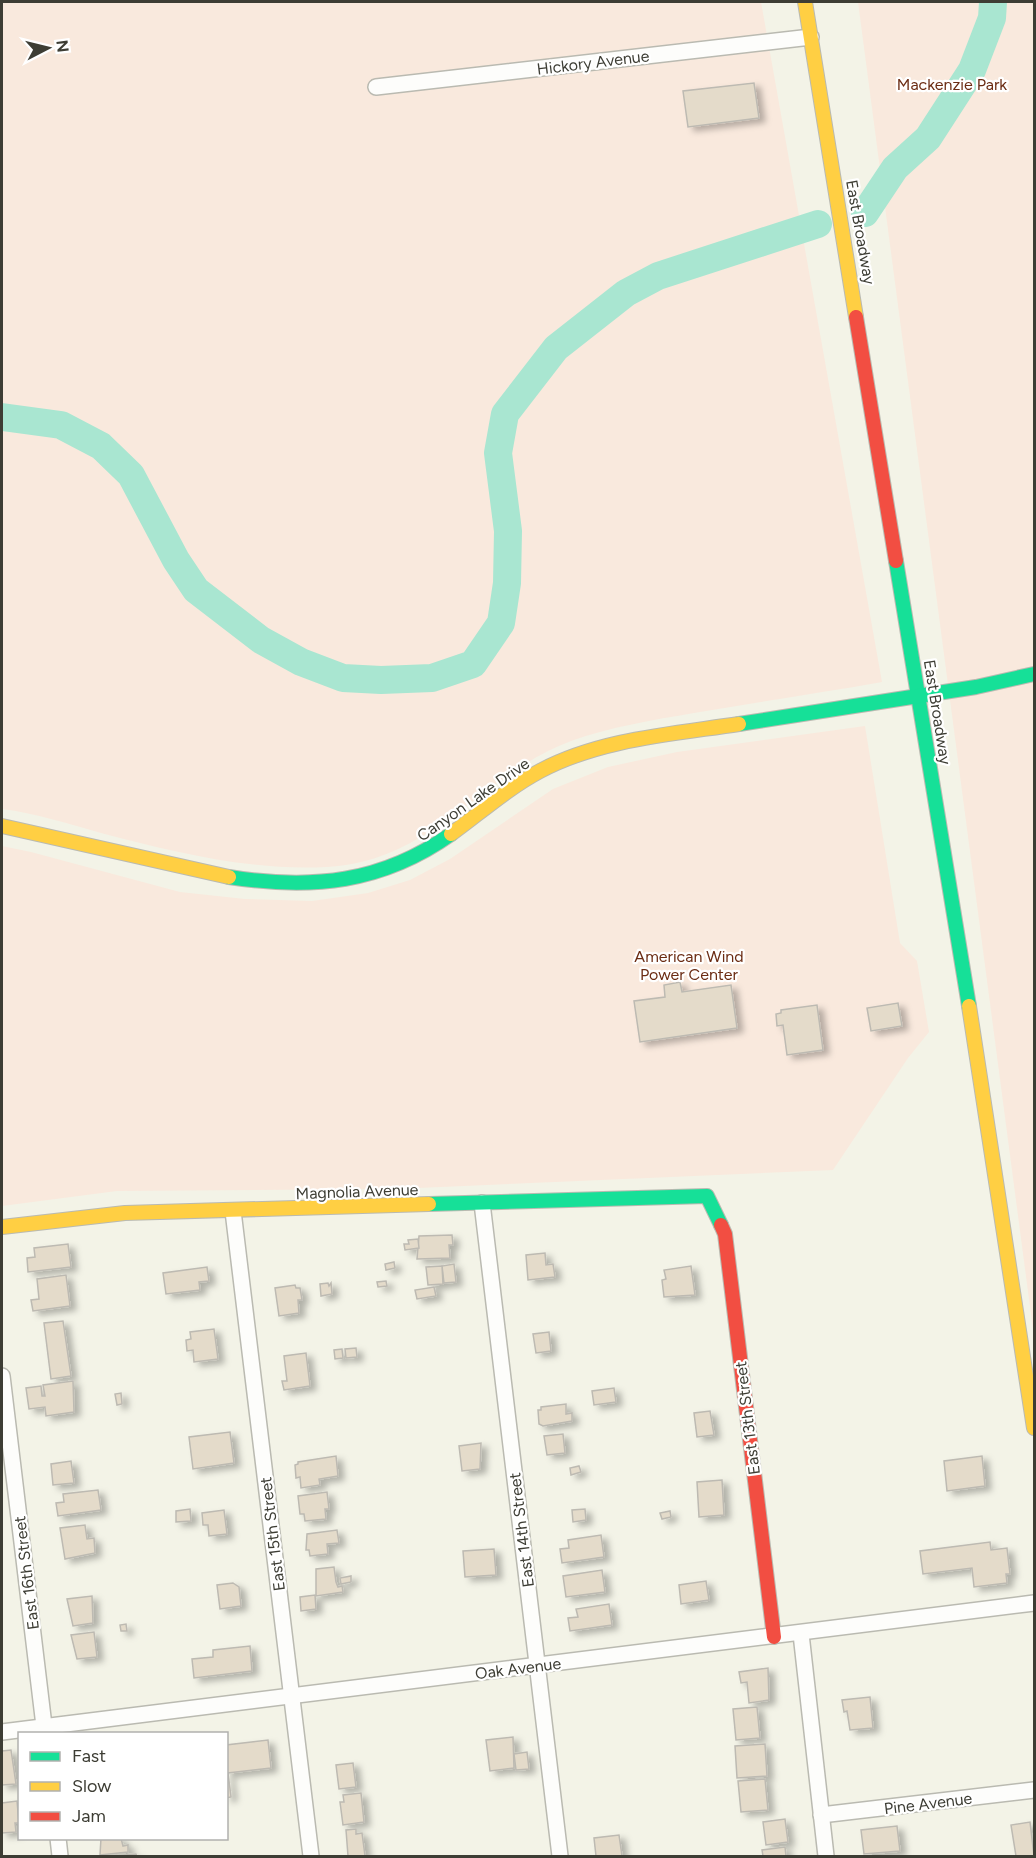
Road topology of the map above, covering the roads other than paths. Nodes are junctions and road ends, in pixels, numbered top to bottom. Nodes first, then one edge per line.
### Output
1 (805, 2) edge
2 (811, 37) junction
3 (376, 87) dead end
4 (1035, 674) edge
5 (918, 695) junction
6 (2, 826) edge
7 (711, 1202) joint
8 (482, 1203) junction
9 (233, 1211) junction
10 (2, 1227) edge
11 (2, 1376) edge
12 (1035, 1428) edge
13 (1035, 1603) edge
14 (801, 1634) junction
15 (774, 1637) junction
16 (537, 1666) junction
17 (292, 1696) junction
18 (45, 1730) edge
19 (2, 1732) edge
20 (1035, 1790) edge
21 (821, 1815) junction
22 (58, 1840) edge
23 (60, 1857) edge
24 (311, 1857) edge
25 (560, 1857) edge
26 (826, 1857) edge

1 - 2 street, East Broadway
2 - 3 street, Hickory Avenue
2 - 5 street, East Broadway
4 - 5 street, Canyon Lake Drive
5 - 6 street, Canyon Lake Drive
5 - 12 street, East Broadway
7 - 8 street, Magnolia Avenue
7 - 15 street, East 13th Street
8 - 9 street, Magnolia Avenue
8 - 16 street, East 14th Street
9 - 10 street, Magnolia Avenue
9 - 17 street, East 15th Street
11 - 18 street, East 16th Street
13 - 14 street, Oak Avenue
14 - 15 street, Oak Avenue
14 - 21 street
15 - 16 street, Oak Avenue
16 - 17 street, Oak Avenue
16 - 25 street, East 14th Street
17 - 18 street, Oak Avenue
17 - 24 street, East 15th Street
18 - 19 street, Oak Avenue
20 - 21 street, Pine Avenue
21 - 26 street
22 - 23 street

